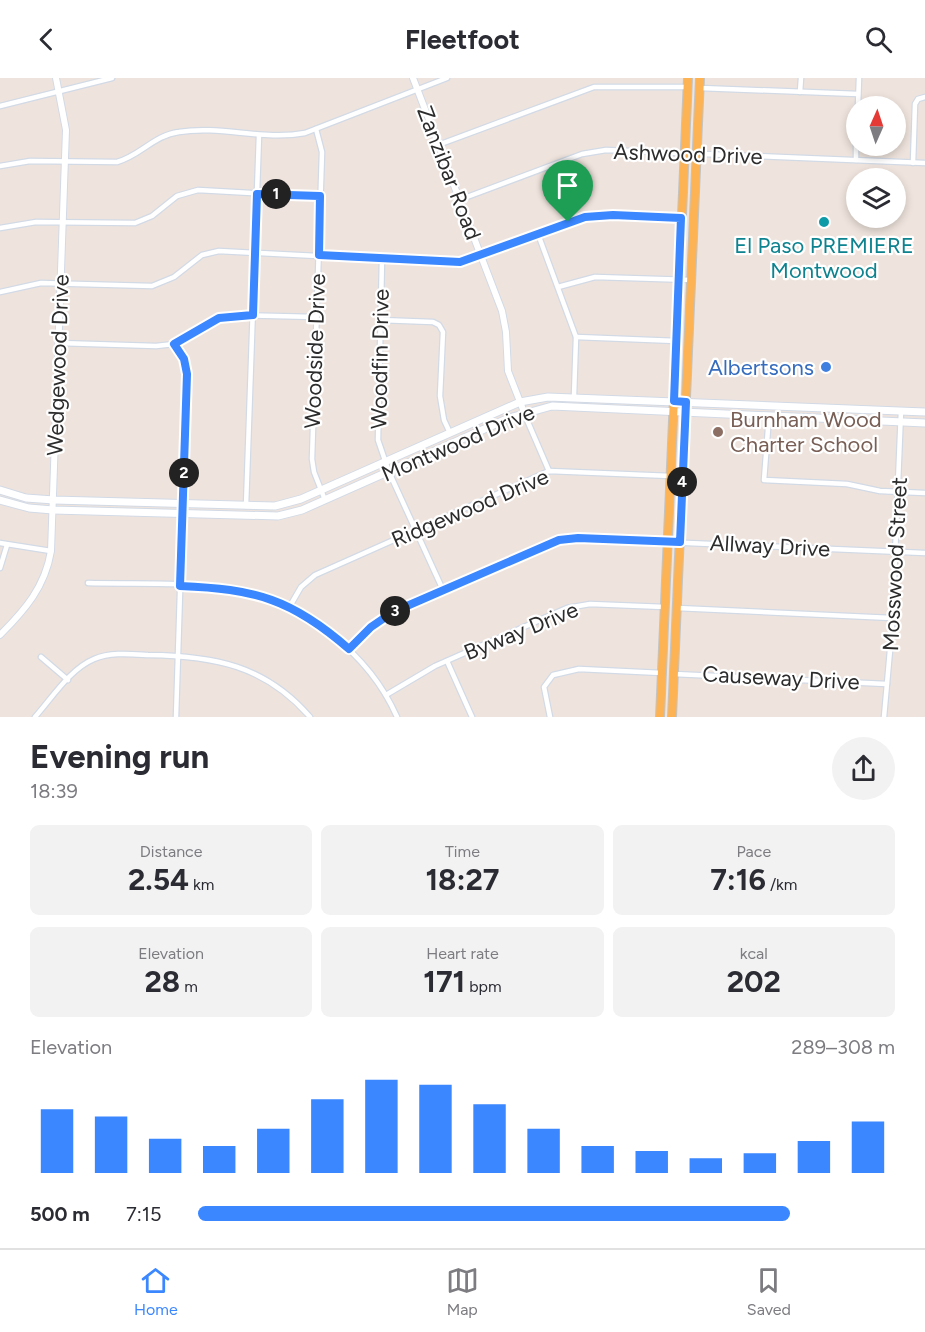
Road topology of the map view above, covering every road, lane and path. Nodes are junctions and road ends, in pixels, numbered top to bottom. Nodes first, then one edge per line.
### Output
1 (57, 78) edge
2 (112, 78) edge
3 (413, 78) edge
4 (447, 78) edge
5 (688, 78) edge
6 (700, 78) edge
7 (801, 78) edge
8 (859, 78) edge
9 (687, 87) junction
10 (700, 88) junction
11 (417, 90) junction
12 (60, 91) junction
13 (800, 92) junction
14 (858, 94) joint
15 (925, 97) edge
16 (0, 106) edge
17 (316, 129) junction
18 (259, 135) junction
19 (438, 145) junction
20 (685, 152) junction
21 (697, 153) junction
22 (856, 156) edge
23 (856, 160) junction
24 (66, 161) junction
25 (913, 163) junction
26 (925, 163) edge
27 (0, 166) edge
28 (257, 194) junction
29 (320, 196) junction
30 (459, 200) junction
31 (681, 218) junction
32 (63, 222) junction
33 (0, 228) edge
34 (538, 234) junction
35 (255, 252) junction
36 (319, 255) junction
37 (481, 255) junction
38 (382, 259) junction
39 (679, 280) junction
40 (692, 280) junction
41 (61, 284) junction
42 (558, 287) junction
43 (0, 292) edge
44 (253, 315) junction
45 (316, 317) junction
46 (380, 321) junction
47 (576, 337) junction
48 (677, 341) junction
49 (59, 343) junction
50 (174, 344) junction
51 (574, 396) junction
52 (674, 401) junction
53 (520, 402) junction
54 (686, 402) junction
55 (673, 411) junction
56 (901, 411) junction
57 (524, 412) junction
58 (685, 412) junction
59 (925, 412) edge
60 (769, 416) junction
61 (900, 422) junction
62 (925, 423) edge
63 (450, 433) junction
64 (385, 461) junction
65 (549, 471) junction
66 (389, 472) junction
67 (671, 476) junction
68 (0, 490) edge
69 (321, 490) junction
70 (898, 492) junction
71 (925, 493) edge
72 (0, 500) edge
73 (54, 500) junction
74 (325, 500) junction
75 (123, 502) junction
76 (183, 504) junction
77 (246, 506) junction
78 (53, 510) junction
79 (123, 513) junction
80 (182, 515) junction
81 (416, 530) junction
82 (668, 542) junction
83 (680, 542) junction
84 (0, 543) edge
85 (7, 545) junction
86 (51, 550) junction
87 (896, 552) junction
88 (925, 553) edge
89 (0, 568) edge
90 (88, 583) dead end
91 (180, 586) junction
92 (443, 590) junction
93 (290, 606) junction
94 (665, 607) junction
95 (677, 608) junction
96 (892, 618) junction
97 (0, 636) edge
98 (349, 649) junction
99 (178, 656) junction
100 (41, 657) dead end
101 (447, 661) junction
102 (662, 673) junction
103 (674, 674) junction
104 (68, 681) junction
105 (888, 684) junction
106 (386, 695) junction
107 (34, 717) edge
108 (176, 717) edge
109 (310, 717) edge
110 (398, 717) edge
111 (472, 717) edge
112 (550, 717) edge
113 (660, 717) edge
114 (672, 717) edge
115 (884, 717) edge

1 - 12 street, Wedgewood Drive
2 - 12 street
3 - 11 street, Zanzibar Road
4 - 11 street
5 - 9 main road
6 - 10 main road
7 - 13 street
8 - 14 street
9 - 19 street
9 - 20 main road
10 - 13 street
10 - 21 main road
11 - 17 street
11 - 19 street, Zanzibar Road
12 - 16 street
12 - 24 street, Wedgewood Drive
13 - 14 street
15 - 25 street
17 - 18 street
17 - 29 street, Woodside Drive
18 - 24 street
18 - 28 street
19 - 30 street, Zanzibar Road
20 - 21 street, Ashwood Drive
20 - 30 street, Ashwood Drive
20 - 31 main road
21 - 23 street, Ashwood Drive
21 - 40 main road
22 - 23 street
23 - 25 street, Ashwood Drive
24 - 27 street
24 - 32 street, Wedgewood Drive
25 - 26 street, Ashwood Drive
28 - 29 street
28 - 32 street
28 - 35 street
29 - 36 street, Woodside Drive
30 - 37 street, Zanzibar Road
31 - 34 street
31 - 39 main road
32 - 33 street
32 - 41 street, Wedgewood Drive
34 - 37 street
34 - 42 street
35 - 36 street
35 - 41 street
35 - 44 street
36 - 38 street
36 - 45 street, Woodside Drive
37 - 38 street
37 - 53 street, Zanzibar Road
38 - 46 street, Woodfin Drive
39 - 40 street
39 - 42 street
39 - 48 main road
40 - 54 main road
41 - 43 street
41 - 49 street, Wedgewood Drive
42 - 47 street
44 - 45 street
44 - 50 street
44 - 77 street
45 - 69 street, Woodside Drive
46 - 63 street
46 - 64 street, Woodfin Drive
47 - 48 street
47 - 51 street
48 - 52 main road
49 - 50 street
49 - 73 street, Wedgewood Drive
50 - 76 street
51 - 52 main road, Montwood Drive
51 - 53 main road, Montwood Drive
52 - 54 main road, Montwood Drive
52 - 55 main road
53 - 57 street, Zanzibar Road
53 - 63 main road, Montwood Drive
54 - 56 main road, Montwood Drive
54 - 58 main road
55 - 57 main road, Montwood Drive
55 - 58 main road, Montwood Drive
55 - 67 main road
56 - 59 main road, Montwood Drive
56 - 61 street, Mosswood Street
57 - 65 street, Zanzibar Road
57 - 66 main road, Montwood Drive
58 - 60 main road, Montwood Drive
58 - 83 main road
60 - 61 main road, Montwood Drive
60 - 70 street
61 - 62 main road, Montwood Drive
61 - 70 street, Mosswood Street
63 - 64 main road, Montwood Drive
64 - 66 street, Woodfin Drive
64 - 69 main road, Montwood Drive
65 - 67 street, Ridgewood Drive
65 - 81 street, Ridgewood Drive
66 - 74 main road, Montwood Drive
66 - 81 street, Woodfin Drive
67 - 82 main road
68 - 73 main road, Montwood Drive
69 - 74 street, Woodside Drive
69 - 77 main road, Montwood Drive
70 - 71 street
70 - 87 street, Mosswood Street
72 - 78 main road, Montwood Drive
73 - 75 main road, Montwood Drive
73 - 78 street, Wedgewood Drive
74 - 80 main road, Montwood Drive
75 - 76 main road, Montwood Drive
75 - 79 main road
76 - 77 main road, Montwood Drive
76 - 80 street
78 - 79 main road, Montwood Drive
78 - 86 street, Wedgewood Drive
79 - 80 main road, Montwood Drive
80 - 91 street
81 - 92 street, Woodfin Drive
81 - 93 street, Ridgewood Drive
82 - 83 street, Allway Drive
82 - 92 street, Allway Drive
82 - 94 main road
83 - 87 street, Allway Drive
83 - 95 main road
84 - 85 street
85 - 86 street
85 - 89 street
86 - 97 street, Wedgewood Drive
87 - 88 street, Allway Drive
87 - 96 street, Mosswood Street
90 - 91 street
91 - 93 street
91 - 99 street
92 - 98 street, Allway Drive
93 - 98 street
94 - 101 street, Byway Drive
94 - 102 main road
95 - 96 street
95 - 103 main road
96 - 105 street, Mosswood Street
98 - 106 street
99 - 104 street
99 - 108 street
99 - 109 street
100 - 104 street
101 - 106 street, Byway Drive
101 - 111 street
102 - 112 street
102 - 113 main road
103 - 105 street, Causeway Drive
103 - 114 main road
104 - 107 street
105 - 115 street, Mosswood Street
106 - 110 street

